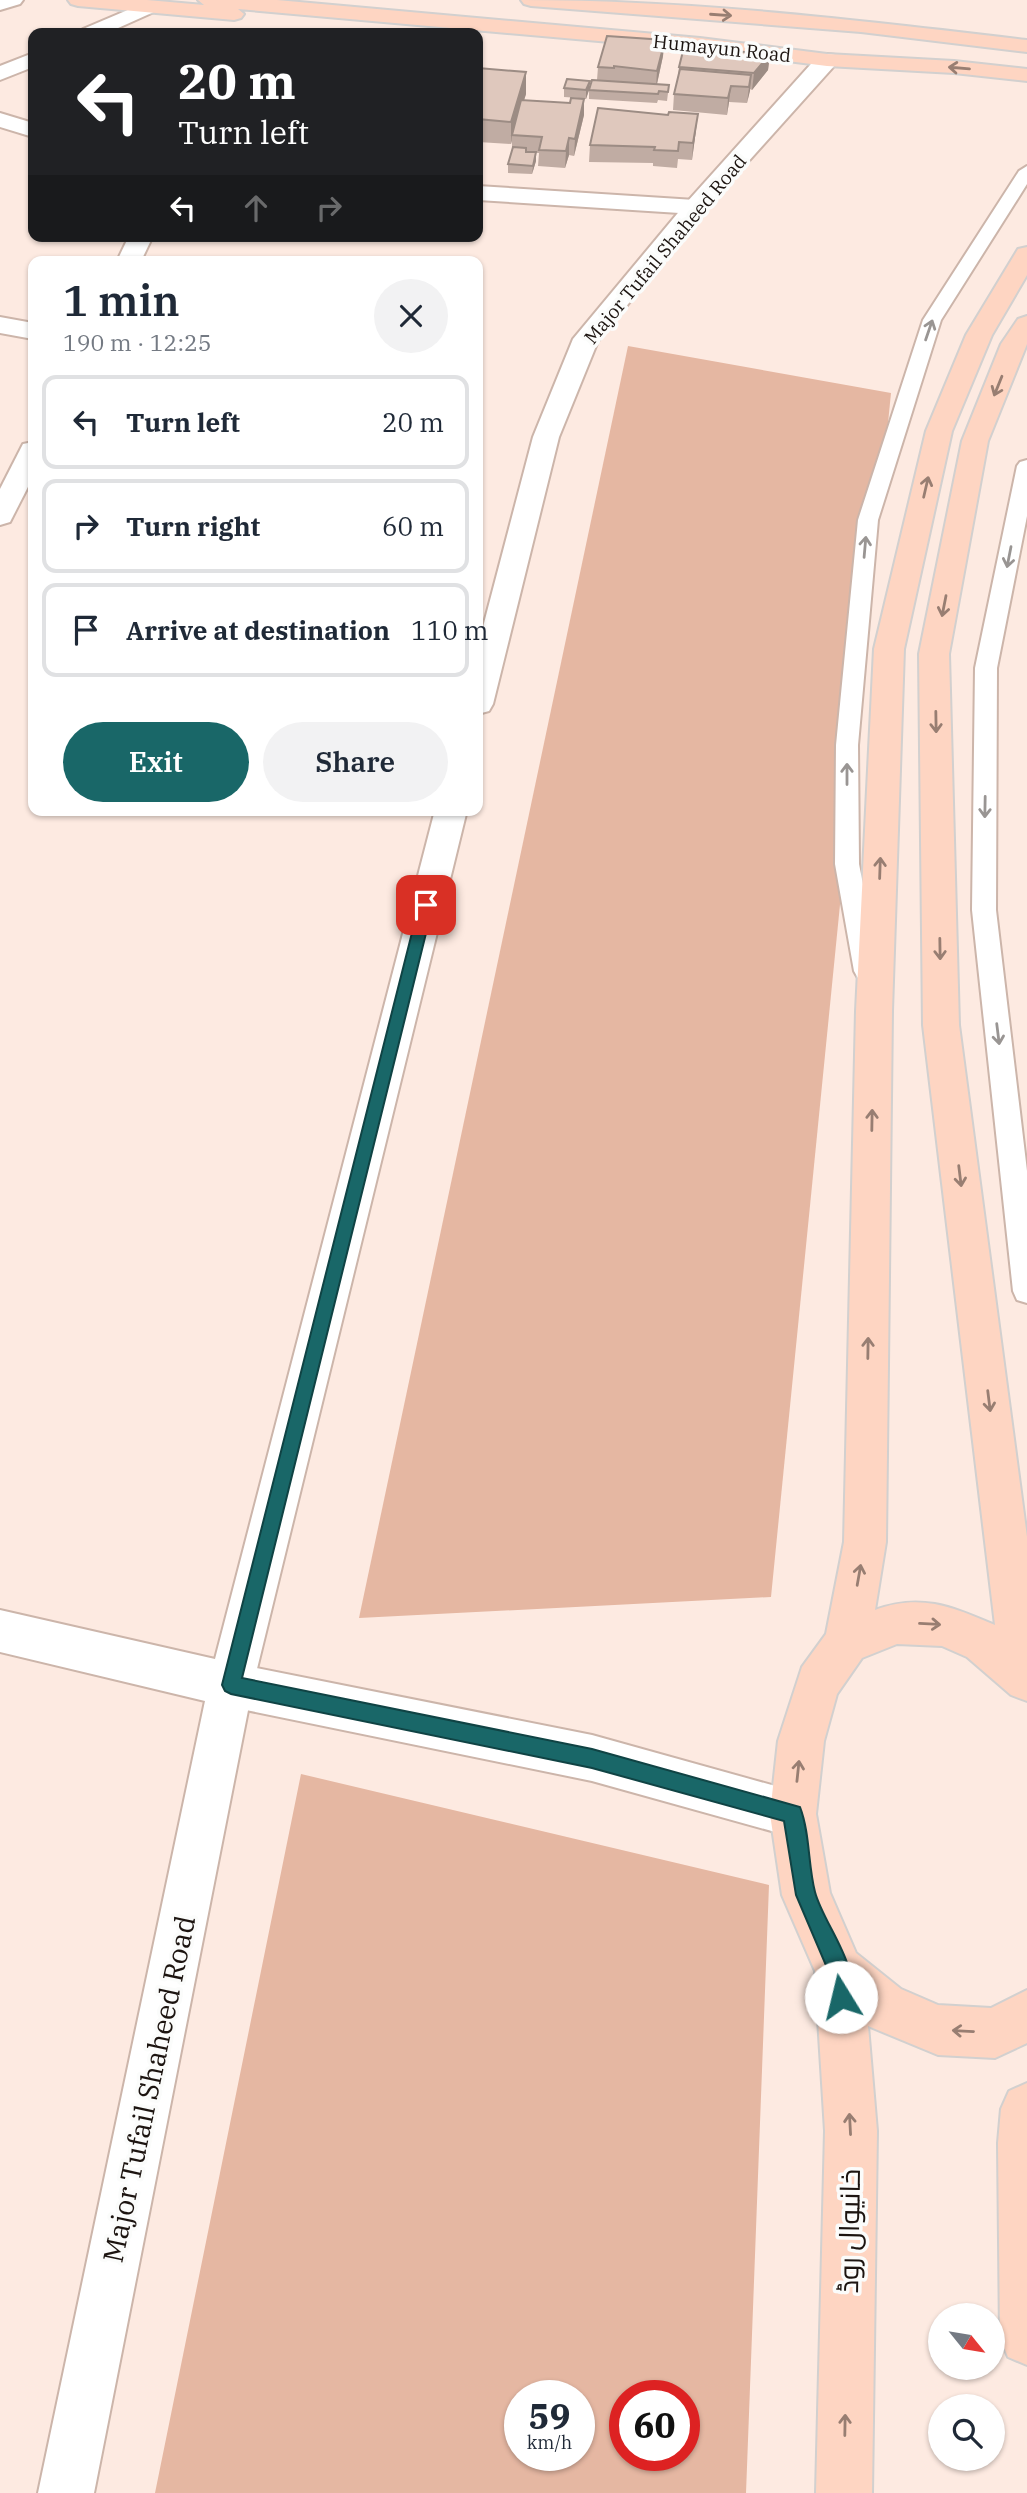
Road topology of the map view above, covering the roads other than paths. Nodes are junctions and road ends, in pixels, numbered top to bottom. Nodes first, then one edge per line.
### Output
1 (13, 0) edge
2 (78, 0) edge
3 (208, 0) edge
4 (531, 0) edge
5 (0, 4) edge
6 (149, 7) junction
7 (101, 28) edge
8 (405, 28) edge
9 (483, 34) edge
10 (1027, 46) edge
11 (827, 60) junction
12 (28, 61) edge
13 (0, 74) edge
14 (1027, 75) edge
15 (0, 120) edge
16 (28, 128) edge
17 (1027, 171) edge
18 (483, 193) edge
19 (695, 207) junction
20 (1027, 254) edge
21 (1027, 324) edge
22 (0, 325) edge
23 (28, 330) edge
24 (28, 460) edge
25 (1027, 466) edge
26 (0, 516) edge
27 (483, 684) edge
28 (449, 816) edge
29 (874, 1011) junction
30 (1027, 1291) edge
31 (0, 1631) edge
32 (848, 1642) junction
33 (1025, 1677) edge
34 (231, 1685) junction
35 (793, 1814) junction
36 (839, 1970) junction
37 (1027, 2015) edge
38 (1027, 2109) edge
39 (1027, 2338) edge
40 (66, 2493) edge
41 (844, 2493) edge

1 - 5 street
2 - 6 main road
3 - 11 main road, Humayun Road
4 -> 10 main road, Humayun Road
6 - 7 street
6 - 8 main road
9 - 11 main road
14 -> 11 main road, Humayun Road
11 - 19 street, Major Tufail Shaheed Road
12 - 13 street
15 - 16 street
29 -> 17 lane
18 - 19 street
19 - 27 street, Major Tufail Shaheed Road
29 -> 20 main road
21 -> 33 main road
22 - 23 street
24 - 26 street
25 -> 30 lane
28 - 34 street, Major Tufail Shaheed Road
32 -> 29 main road
31 - 34 street
32 -> 33 main road
35 -> 32 main road
34 - 35 street
34 - 40 street, Major Tufail Shaheed Road
35 - 36 main road
37 -> 36 main road
41 -> 36 main road, خانیوال روڈ
38 - 39 main road

